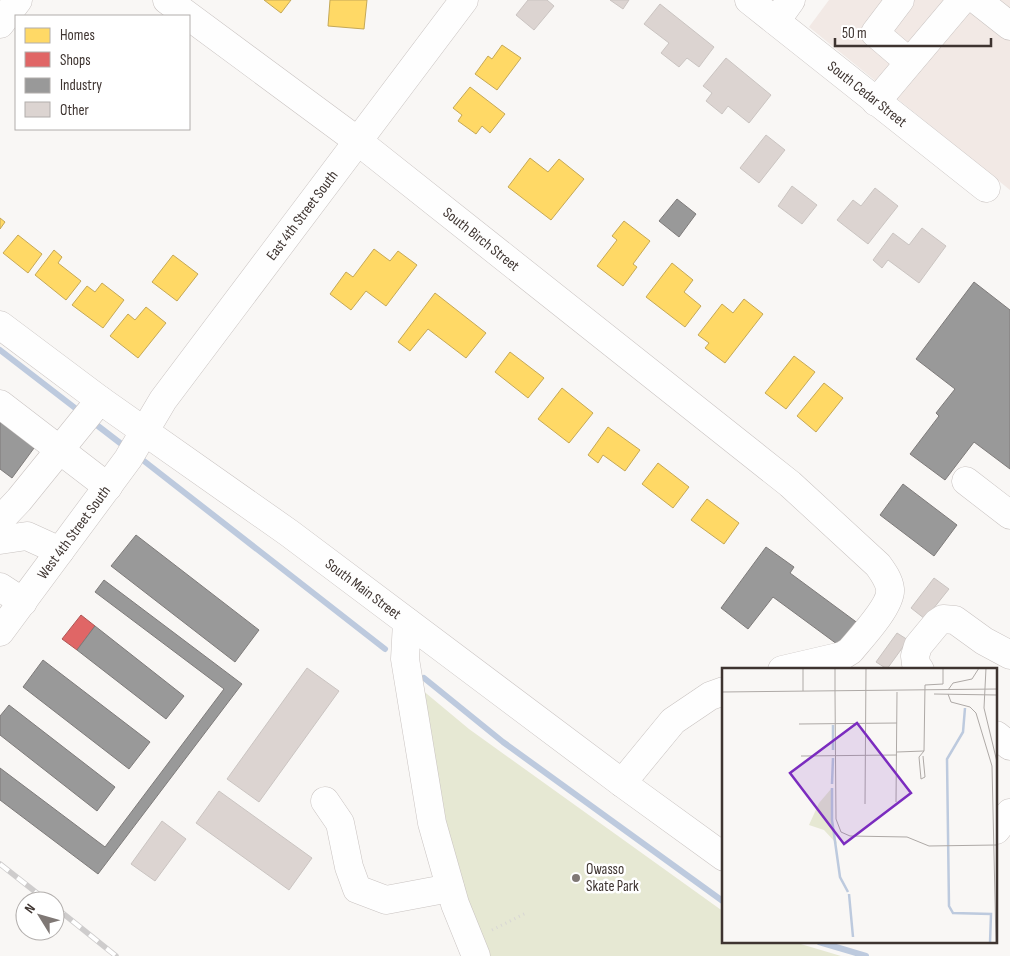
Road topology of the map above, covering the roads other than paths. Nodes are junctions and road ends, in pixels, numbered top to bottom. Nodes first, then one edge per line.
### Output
1 (18, 0) edge
2 (167, 0) edge
3 (464, 0) edge
4 (749, 0) edge
5 (900, 0) edge
6 (962, 0) edge
7 (976, 0) edge
8 (784, 11) edge
9 (187, 15) edge
10 (190, 17) edge
11 (0, 24) edge
12 (1010, 26) edge
13 (909, 62) junction
14 (876, 102) junction
15 (358, 142) junction
16 (986, 188) dead end
17 (0, 325) edge
18 (100, 400) junction
19 (0, 404) edge
20 (144, 432) junction
21 (60, 450) junction
22 (966, 481) dead end
23 (108, 487) junction
24 (1010, 515) edge
25 (0, 520) edge
26 (0, 540) edge
27 (60, 551) junction
28 (0, 587) edge
29 (23, 602) junction
30 (407, 622) junction
31 (0, 632) edge
32 (1010, 655) edge
33 (791, 668) edge
34 (919, 668) edge
35 (722, 692) edge
36 (998, 736) edge
37 (1010, 746) edge
38 (622, 783) junction
39 (325, 802) dead end
40 (1010, 813) edge
41 (998, 828) edge
42 (722, 856) edge
43 (450, 888) junction
44 (476, 956) edge

1 - 11 street
2 - 9 street, South Birch Street
3 - 15 street, East 4th Street South
4 - 8 street, South Cedar Street
5 - 13 street
6 - 13 street
7 - 12 street
8 - 14 street, South Cedar Street
10 - 15 street, South Birch Street
13 - 14 street
14 - 16 street, South Cedar Street
15 - 20 street, East 4th Street South
15 - 33 street, South Birch Street
17 - 18 street, South Main Street
18 - 20 street, South Main Street
18 - 21 street
19 - 21 street
20 - 23 street, West 4th Street South
20 - 30 street, South Main Street
21 - 23 street
21 - 25 street
22 - 24 street
23 - 27 street, West 4th Street South
26 - 27 street
27 - 29 street, West 4th Street South
28 - 29 street
29 - 31 street, West 4th Street South
30 - 38 street, South Main Street
30 - 43 street
32 - 34 street
35 - 38 street
36 - 37 street
38 - 42 street, South Main Street
39 - 43 street
40 - 41 street
43 - 44 street

